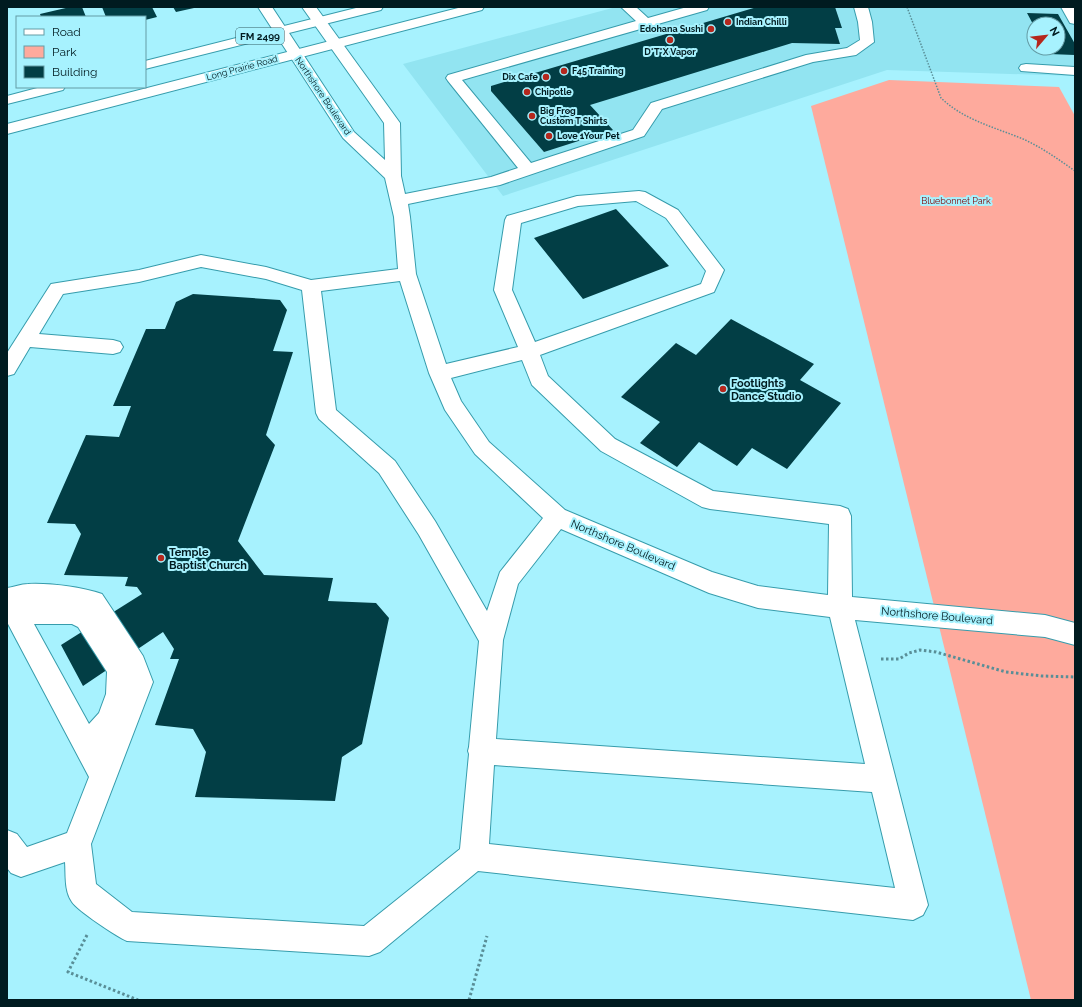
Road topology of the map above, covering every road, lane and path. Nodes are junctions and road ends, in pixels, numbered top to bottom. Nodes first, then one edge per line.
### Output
1 (265, 7) edge
2 (309, 7) edge
3 (376, 7) edge
4 (477, 7) edge
5 (628, 7) edge
6 (702, 7) edge
7 (861, 7) edge
8 (907, 7) edge
9 (1068, 7) edge
10 (1075, 20) edge
11 (319, 21) junction
12 (646, 23) junction
13 (281, 31) junction
14 (335, 43) junction
15 (294, 54) junction
16 (146, 65) edge
17 (1026, 68) dead end
18 (1075, 71) edge
19 (54, 88) edge
20 (7, 100) edge
21 (7, 129) edge
22 (528, 170) junction
23 (1075, 171) edge
24 (393, 176) junction
25 (399, 201) junction
26 (407, 274) junction
27 (311, 286) junction
28 (25, 340) junction
29 (112, 347) dead end
30 (529, 351) junction
31 (7, 369) edge
32 (439, 373) junction
33 (557, 516) junction
34 (11, 605) edge
35 (840, 607) junction
36 (1075, 634) edge
37 (490, 640) junction
38 (853, 659) junction
39 (1075, 677) edge
40 (88, 746) junction
41 (481, 751) junction
42 (103, 776) junction
43 (882, 779) junction
44 (7, 844) edge
45 (77, 844) junction
46 (474, 856) junction
47 (101, 907) junction
48 (487, 936) dead end
49 (138, 1000) edge
50 (469, 1000) edge

1 - 13 street, Northshore Boulevard
2 - 11 street, Northshore Boulevard
3 - 11 street, FM 2499
4 - 14 street, Long Prairie Road / FM 2499
5 - 12 street
6 - 12 street
7 - 22 street
8 - 23 path
9 - 10 street
11 - 13 street, FM 2499
11 - 14 street, Northshore Boulevard
12 - 22 street
13 - 15 street, Northshore Boulevard
13 - 16 street, FM 2499
14 - 15 street, Long Prairie Road / FM 2499
14 - 24 street, Northshore Boulevard
15 - 21 street, Long Prairie Road / FM 2499
15 - 24 street, Northshore Boulevard
17 - 18 street
19 - 20 street
22 - 25 street
24 - 25 street, Northshore Boulevard
25 - 26 street, Northshore Boulevard
26 - 27 street
26 - 32 street, Northshore Boulevard
27 - 28 street
27 - 37 street
28 - 29 street
28 - 31 street
30 - 30 street
30 - 32 street
30 - 35 street
32 - 33 street, Northshore Boulevard
33 - 35 street, Northshore Boulevard
33 - 37 street
34 - 40 street
34 - 40 street
34 - 42 street
35 - 36 street, Northshore Boulevard
35 - 38 street
37 - 41 street
38 - 39 path
38 - 43 street
40 - 42 street
41 - 43 street
41 - 46 street
42 - 45 street
43 - 46 street
44 - 45 street
45 - 47 street
46 - 47 street
47 - 49 path
48 - 50 path

